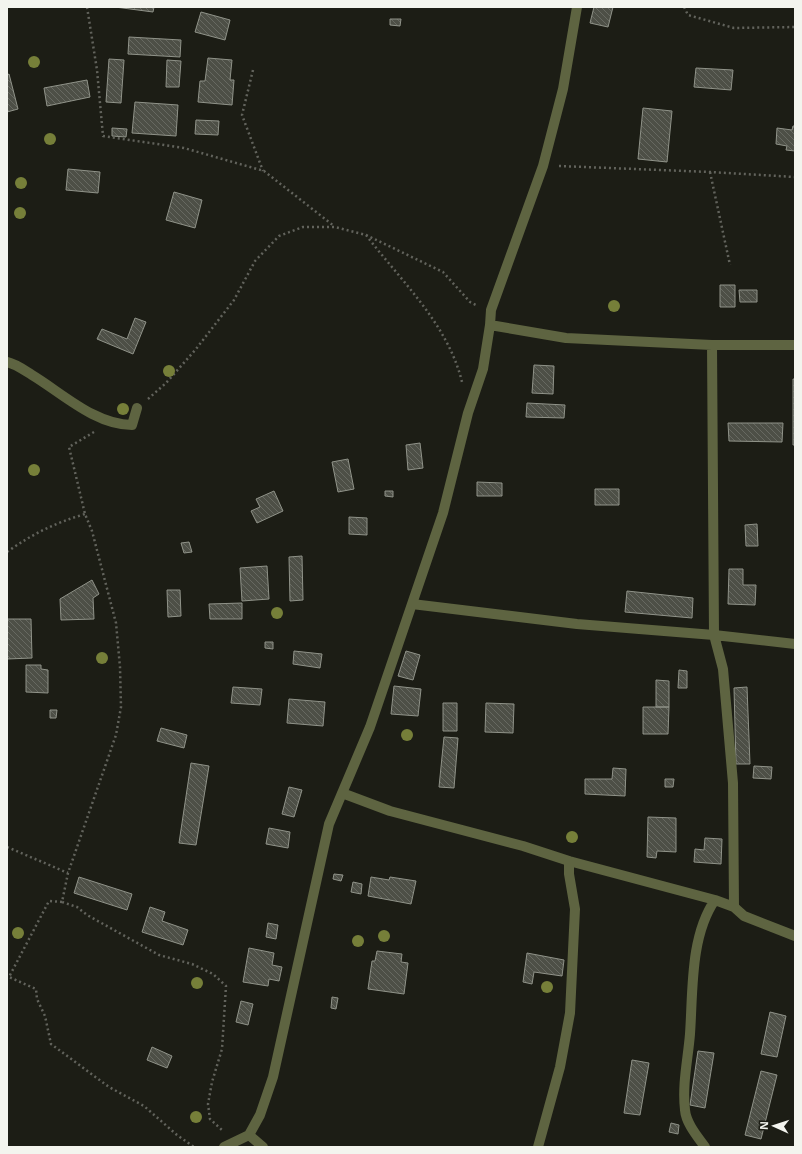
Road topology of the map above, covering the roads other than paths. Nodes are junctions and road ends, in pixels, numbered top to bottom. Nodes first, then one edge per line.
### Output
1 (577, 7) edge
2 (490, 325) junction
3 (712, 345) junction
4 (795, 345) edge
5 (7, 362) edge
6 (137, 408) road end
7 (412, 604) junction
8 (714, 635) junction
9 (795, 644) edge
10 (342, 793) junction
11 (569, 861) junction
12 (715, 900) junction
13 (734, 907) junction
14 (795, 936) edge
15 (249, 1135) junction
16 (224, 1147) edge
17 (263, 1147) edge
18 (538, 1147) edge
19 (705, 1147) edge

1 - 2 street
2 - 3 street
2 - 7 street
3 - 4 street
3 - 8 street
5 - 6 street
7 - 8 street
7 - 10 street
8 - 9 street
8 - 13 street
10 - 11 street
10 - 15 street
11 - 12 street
11 - 18 street
12 - 13 street
12 - 19 street
13 - 14 street
15 - 16 street
15 - 17 street

